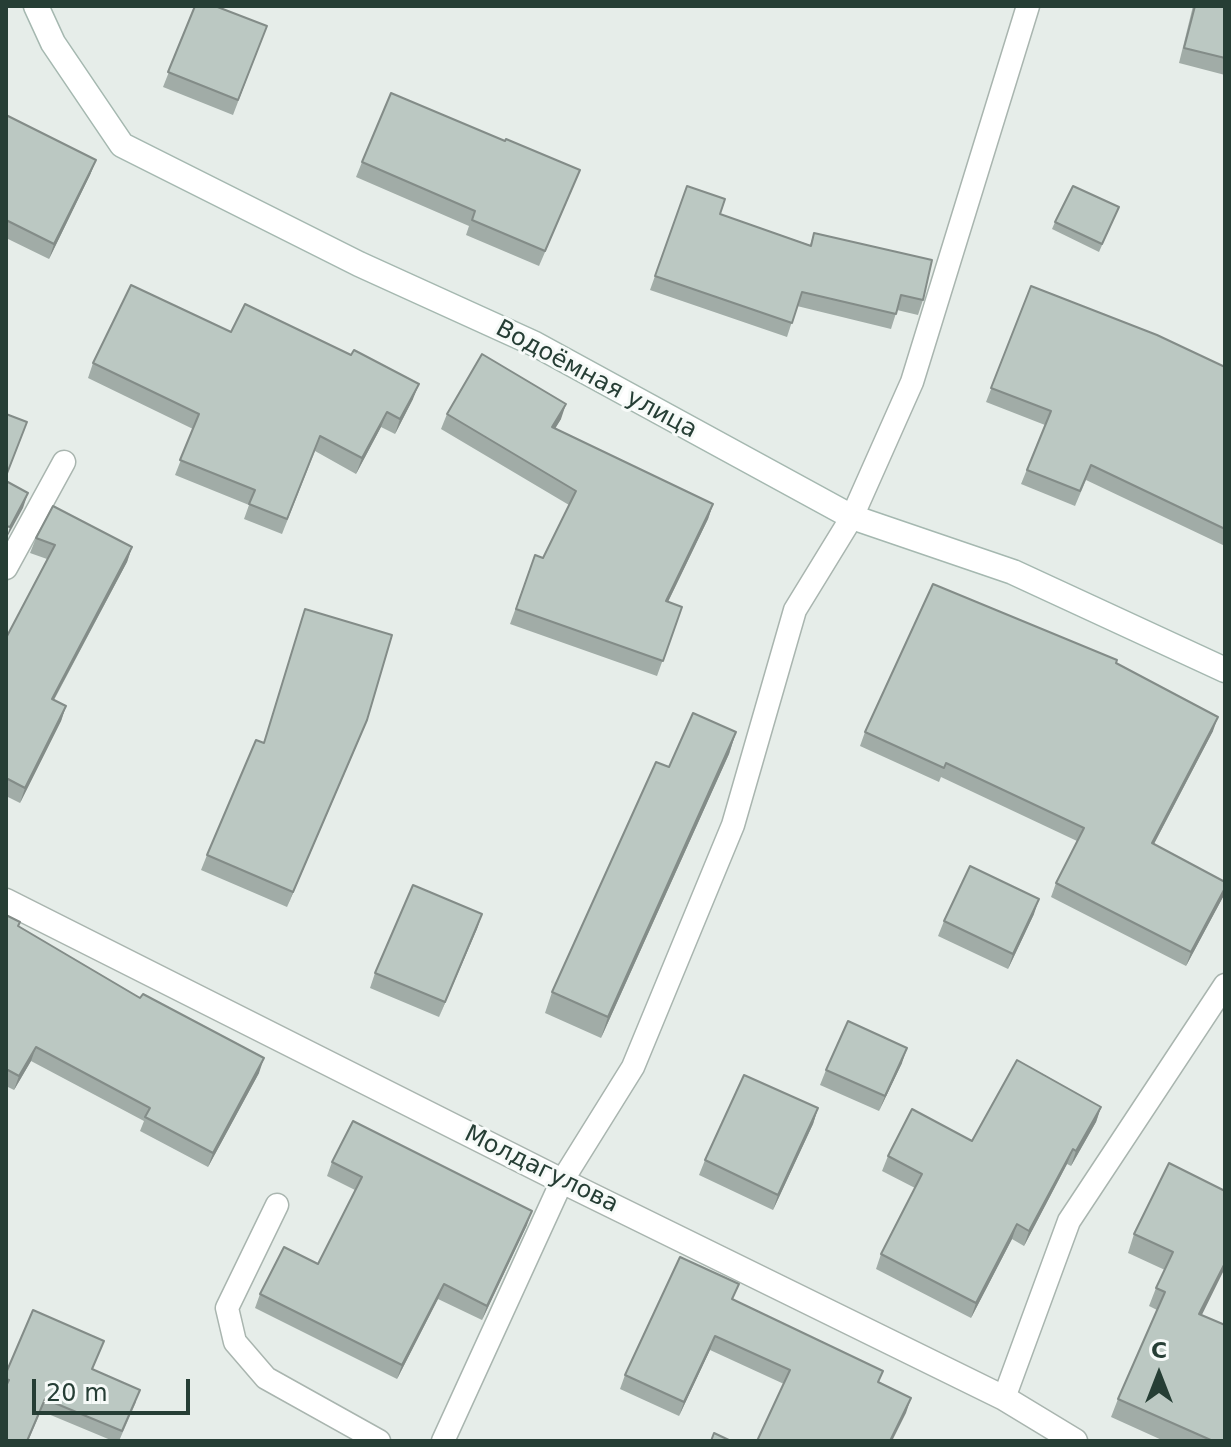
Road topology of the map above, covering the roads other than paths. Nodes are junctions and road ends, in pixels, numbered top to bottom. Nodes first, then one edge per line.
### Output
1 (1028, 6) edge
2 (38, 7) edge
3 (64, 462) dead end
4 (852, 517) junction
5 (6, 568) edge
6 (1225, 670) edge
7 (6, 901) edge
8 (1225, 985) edge
9 (562, 1181) junction
10 (277, 1205) dead end
11 (1004, 1398) junction
12 (379, 1441) edge
13 (443, 1441) edge
14 (1075, 1441) edge

1 - 4 lane
2 - 4 street, Водоёмная улица
3 - 5 lane
4 - 6 street, Водоёмная улица
4 - 9 lane
7 - 9 street, Молдагулова
8 - 11 lane
9 - 11 street, Молдагулова
9 - 13 lane
10 - 12 lane
11 - 14 street, Молдагулова

